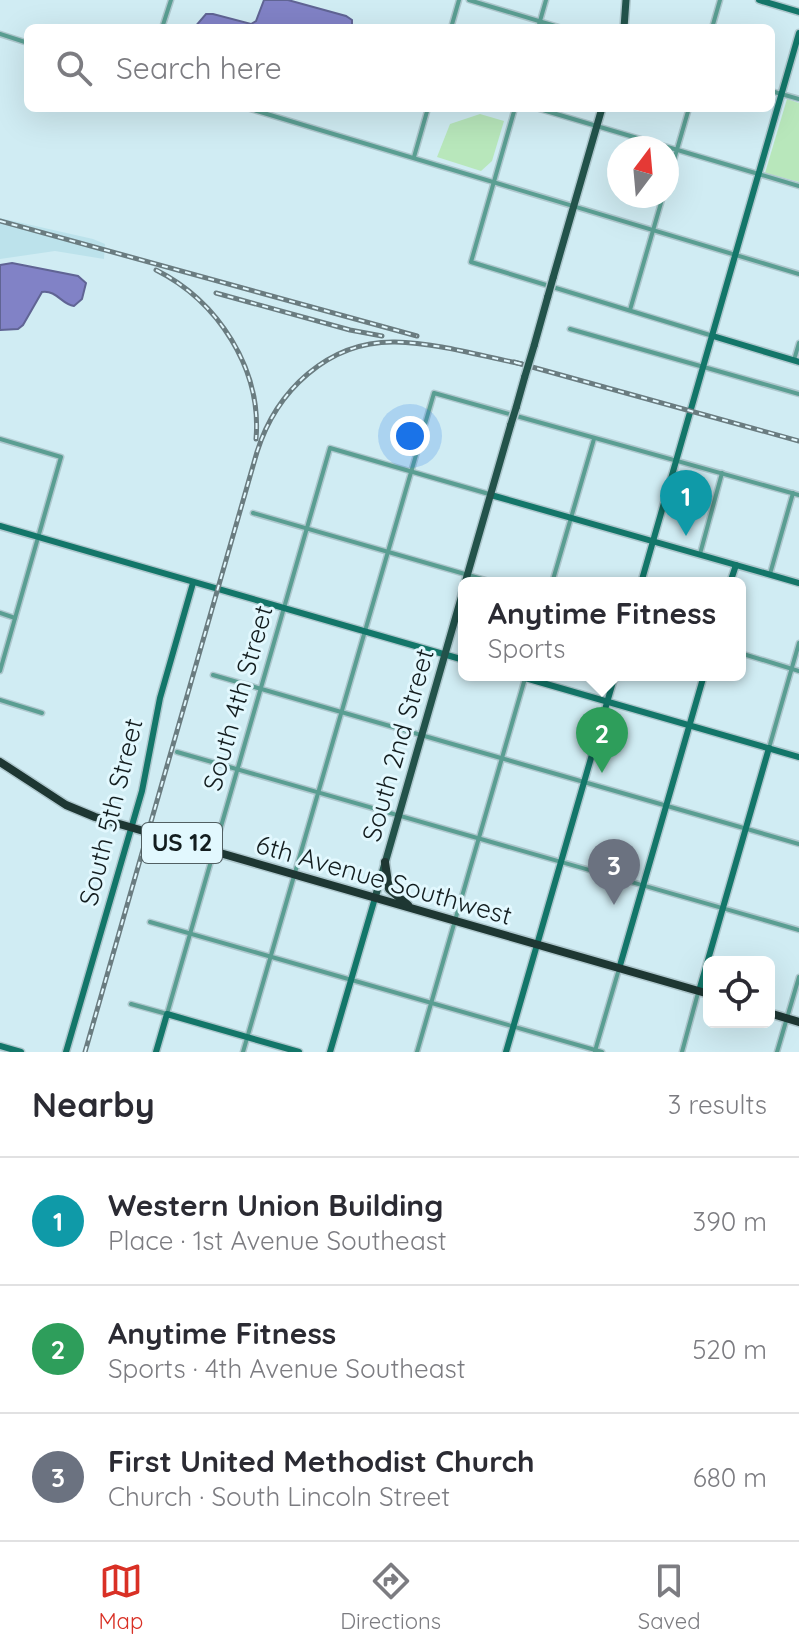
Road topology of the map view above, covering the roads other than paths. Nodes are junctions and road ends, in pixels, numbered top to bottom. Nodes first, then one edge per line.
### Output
1 (171, 0) edge
2 (459, 0) edge
3 (469, 0) edge
4 (546, 0) edge
5 (720, 0) edge
6 (759, 0) edge
7 (627, 2) edge
8 (799, 12) edge
9 (540, 21) junction
10 (163, 24) edge
11 (452, 24) edge
12 (539, 24) edge
13 (549, 24) edge
14 (624, 24) edge
15 (713, 24) edge
16 (799, 33) edge
17 (0, 34) edge
18 (24, 42) edge
19 (775, 92) edge
20 (781, 94) junction
21 (799, 99) edge
22 (261, 112) edge
23 (427, 112) edge
24 (514, 112) edge
25 (550, 112) edge
26 (601, 112) edge
27 (688, 112) edge
28 (597, 126) junction
29 (632, 136) edge
30 (679, 142) edge
31 (679, 150) edge
32 (414, 157) junction
33 (758, 174) junction
34 (494, 182) junction
35 (799, 186) edge
36 (574, 206) junction
37 (660, 208) edge
38 (654, 230) junction
39 (736, 255) junction
40 (799, 274) edge
41 (630, 310) junction
42 (570, 329) dead end
43 (713, 336) junction
44 (799, 343) edge
45 (796, 361) edge
46 (703, 367) junction
47 (799, 394) edge
48 (594, 438) junction
49 (0, 439) edge
50 (676, 461) junction
51 (411, 471) junction
52 (722, 473) junction
53 (796, 494) edge
54 (491, 495) junction
55 (253, 513) dead end
56 (571, 518) junction
57 (0, 526) edge
58 (308, 528) junction
59 (38, 538) junction
60 (653, 541) junction
61 (388, 552) junction
62 (700, 554) junction
63 (736, 565) junction
64 (770, 574) junction
65 (467, 577) edge
66 (554, 577) edge
67 (643, 577) edge
68 (732, 577) edge
69 (458, 579) edge
70 (193, 583) junction
71 (799, 583) edge
72 (284, 609) junction
73 (458, 610) edge
74 (0, 613) edge
75 (15, 618) junction
76 (364, 632) junction
77 (799, 643) edge
78 (445, 655) junction
79 (746, 655) edge
80 (458, 658) edge
81 (792, 669) junction
82 (0, 671) edge
83 (799, 671) edge
84 (213, 675) dead end
85 (525, 681) edge
86 (542, 681) edge
87 (613, 681) edge
88 (702, 681) edge
89 (261, 689) junction
90 (0, 700) edge
91 (607, 702) junction
92 (42, 713) dead end
93 (341, 713) junction
94 (689, 725) junction
95 (422, 736) junction
96 (769, 748) junction
97 (177, 752) dead end
98 (799, 757) edge
99 (502, 759) junction
100 (0, 762) edge
101 (238, 770) junction
102 (584, 782) junction
103 (318, 793) junction
104 (666, 806) junction
105 (399, 816) junction
106 (132, 828) junction
107 (745, 829) junction
108 (479, 839) junction
109 (799, 844) edge
110 (214, 852) junction
111 (385, 862) junction
112 (561, 863) junction
113 (294, 875) junction
114 (643, 886) junction
115 (375, 898) junction
116 (722, 909) junction
117 (416, 910) junction
118 (455, 921) junction
119 (150, 922) dead end
120 (799, 930) edge
121 (190, 934) junction
122 (537, 945) junction
123 (271, 957) junction
124 (619, 969) junction
125 (799, 977) edge
126 (351, 980) junction
127 (699, 991) junction
128 (703, 992) edge
129 (431, 1003) junction
130 (131, 1004) dead end
131 (167, 1014) junction
132 (775, 1015) edge
133 (787, 1018) junction
134 (799, 1022) edge
135 (513, 1026) junction
136 (247, 1037) junction
137 (0, 1046) edge
138 (595, 1051) edge
139 (21, 1052) edge
140 (66, 1052) edge
141 (156, 1052) edge
142 (243, 1052) edge
143 (299, 1052) edge
144 (330, 1052) edge
145 (417, 1052) edge
146 (506, 1052) edge
147 (602, 1052) edge
148 (682, 1052) edge
149 (777, 1052) edge

1 - 10 street
2 - 11 street
3 - 9 street
4 - 9 street
5 - 15 street
6 - 8 street
7 - 14 main road
9 - 12 street
9 - 13 street
16 - 20 street
17 - 18 street
19 - 20 street
20 - 21 street
20 - 33 street
22 - 32 street
23 - 32 street
24 - 34 street
25 - 28 street
26 - 28 main road, South 2nd Street
27 - 30 street
28 - 29 street
28 - 36 main road, South 2nd Street
31 - 33 street
32 - 34 street
33 - 35 street
33 - 39 street
34 - 36 street
34 - 41 street
36 - 38 street
36 - 54 main road, South 2nd Street, bridge
37 - 38 street
38 - 39 street
38 - 41 street
39 - 40 street
39 - 43 street
41 - 43 street
42 - 46 street
43 - 45 street
43 - 46 street
44 - 45 street
46 - 47 street
46 - 50 street
48 - 50 street
48 - 51 street
48 - 56 street
49 - 59 street
50 - 52 street
50 - 60 street
51 - 54 street
51 - 58 street, South 4th Street
51 - 61 street
52 - 53 street
52 - 62 street
53 - 64 street
54 - 56 street
54 - 65 main road, South 2nd Street
55 - 58 street
56 - 60 street
56 - 66 street
57 - 59 street
58 - 61 street
58 - 72 street, South 4th Street
59 - 70 street
59 - 75 street
60 - 62 street
60 - 67 street
61 - 69 street
61 - 76 street
62 - 63 street
63 - 64 street
63 - 68 street
64 - 71 street
70 - 72 street
70 - 106 street, South 5th Street
72 - 76 street
72 - 89 street, South 4th Street
73 - 78 main road, South 2nd Street
74 - 75 street
75 - 82 street
76 - 78 street
76 - 93 street
77 - 81 street
78 - 80 street
78 - 95 main road, South 2nd Street
79 - 81 street
81 - 83 street
81 - 96 street
84 - 89 street
85 - 99 street
86 - 91 street
87 - 91 street
88 - 94 street
89 - 93 street
89 - 101 street, South 4th Street
90 - 92 street
91 - 94 street
91 - 102 street
93 - 95 street
93 - 103 street
94 - 96 street
94 - 104 street
95 - 99 street
95 - 105 main road, South 2nd Street
96 - 98 street
96 - 107 street
97 - 101 street
99 - 102 street
99 - 108 street
100 - 106 highway, 6th Avenue Southwest / US 12
101 - 103 street
101 - 110 street, South 4th Street
102 - 104 street
102 - 112 street
103 - 105 street
103 - 113 street
104 - 107 street
104 - 114 street
105 - 108 street
105 - 111 main road, South 2nd Street
106 - 110 highway, 6th Avenue Southwest / US 12
106 - 140 street, South 5th Street
107 - 109 street
107 - 116 street
108 - 112 street
108 - 118 street
110 - 113 highway, 6th Avenue Southwest / US 12
110 - 121 street, South 4th Street
111 - 115 main road, South 2nd Street
111 - 117 highway
112 - 114 street
112 - 122 street
113 - 115 highway, 6th Avenue Southwest / US 12
113 - 123 street
114 - 116 street
114 - 124 street
115 - 117 highway, 6th Avenue Southwest / US 12
115 - 126 street, South 2nd Street
116 - 120 street
116 - 127 street
117 - 118 highway, 6th Avenue Southwest / US 12
118 - 122 highway, 6th Avenue Southwest / US 12
118 - 129 street
119 - 121 street
121 - 123 street
121 - 131 street, South 4th Street
122 - 124 highway, US 12
122 - 135 street
123 - 126 street
123 - 136 street
124 - 127 highway, US 12
124 - 138 street
125 - 133 street
126 - 129 street
126 - 144 street, South 2nd Street
127 - 128 highway, US 12
127 - 148 street
129 - 135 street
129 - 145 street
130 - 131 street
131 - 136 street
131 - 141 street, South 4th Street
132 - 133 highway
133 - 134 highway
133 - 149 street
135 - 138 street
135 - 146 street
136 - 142 street
136 - 143 street
137 - 139 street
138 - 147 street

